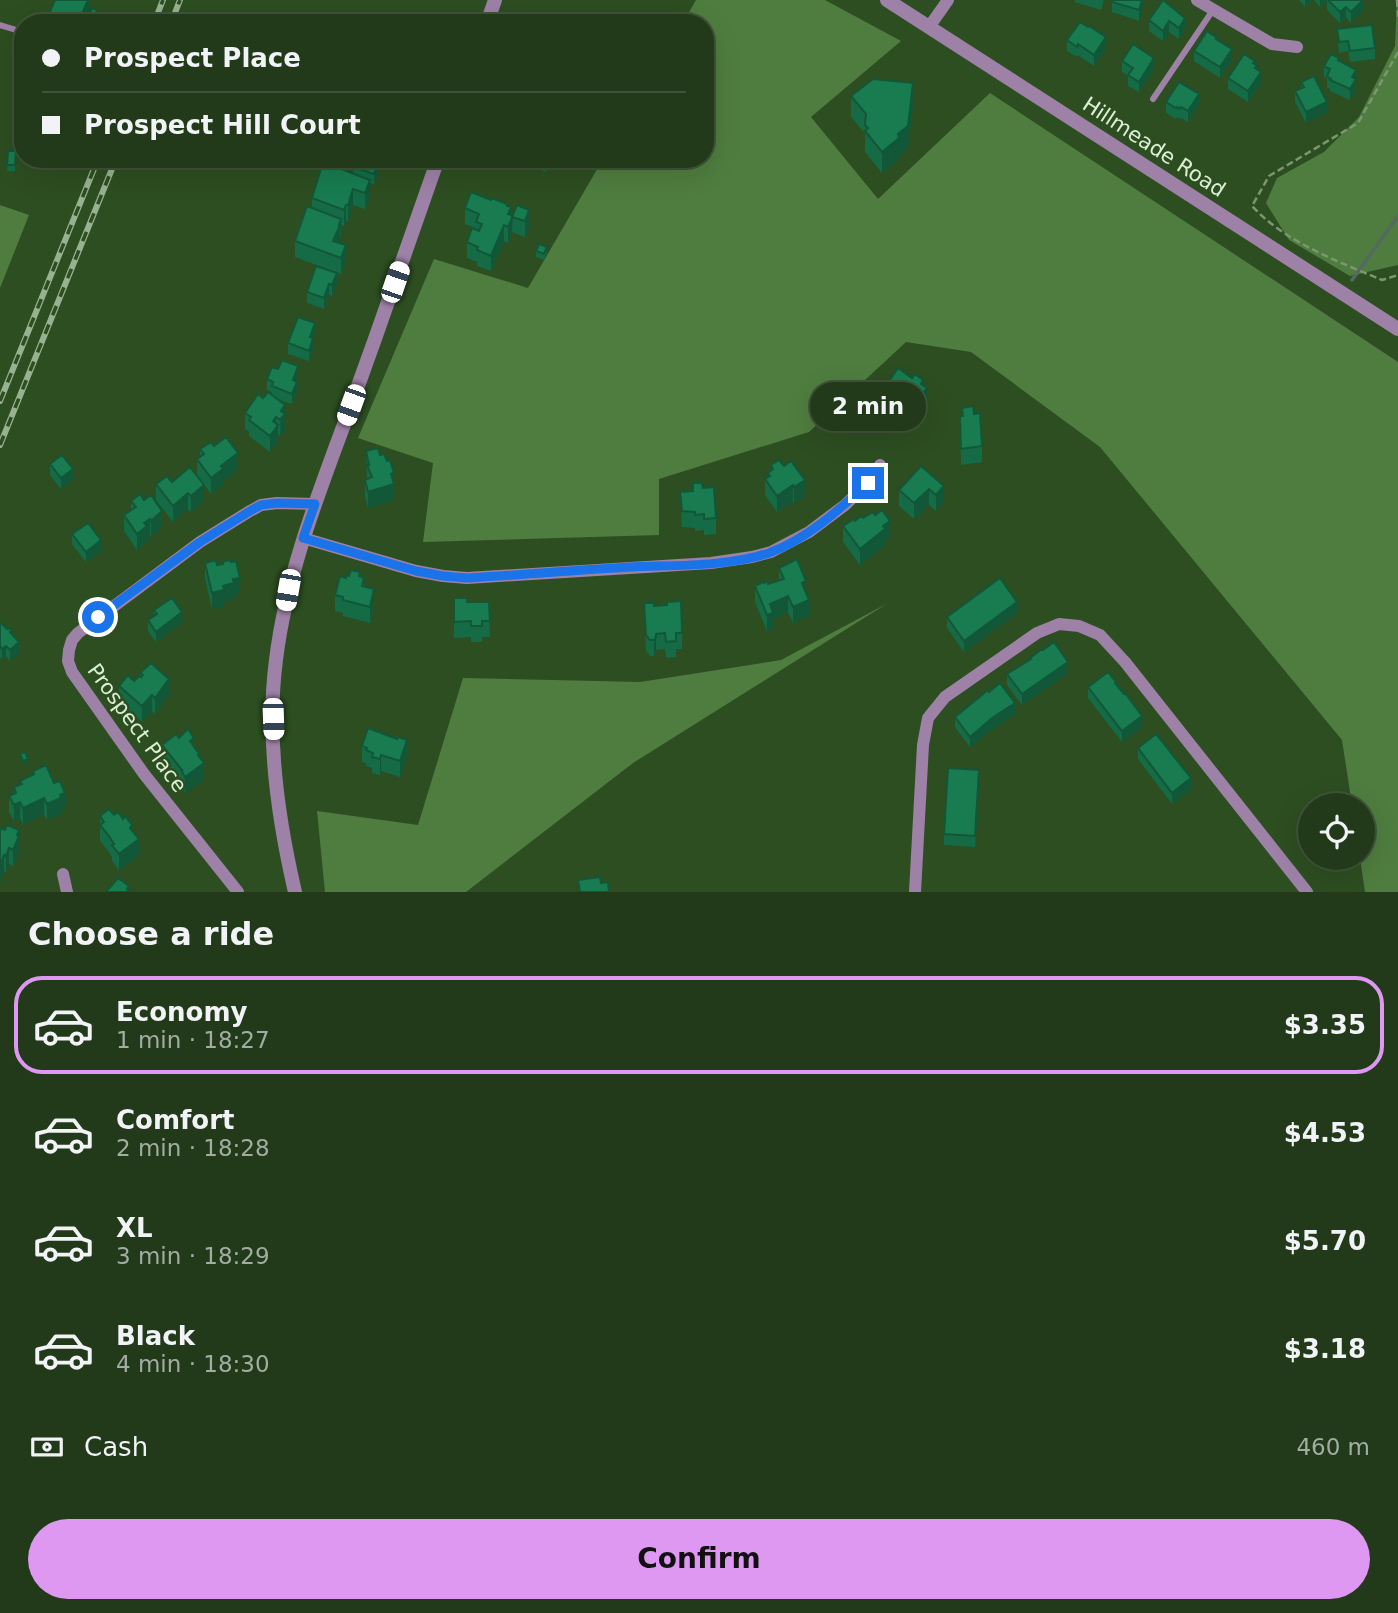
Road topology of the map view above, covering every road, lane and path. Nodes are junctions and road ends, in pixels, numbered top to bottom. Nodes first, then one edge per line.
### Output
1 (887, 0) edge
2 (948, 0) edge
3 (1197, 0) edge
4 (1396, 0) edge
5 (1213, 9) junction
6 (1398, 17) edge
7 (929, 27) junction
8 (1297, 47) dead end
9 (1398, 52) edge
10 (1153, 99) dead end
11 (435, 168) edge
12 (1398, 275) edge
13 (1398, 329) edge
14 (880, 465) dead end
15 (315, 504) junction
16 (303, 538) junction
17 (63, 874) dead end
18 (67, 892) edge
19 (238, 892) edge
20 (295, 892) edge
21 (915, 892) edge
22 (1307, 892) edge

1 - 7 street, Hillmeade Road
2 - 7 street
3 - 5 street
4 - 6 path
5 - 8 street
5 - 10 lane
7 - 13 street, Hillmeade Road
9 - 12 path
11 - 15 street
14 - 16 street
15 - 16 street
15 - 19 street, Prospect Place
16 - 20 street
17 - 18 street
21 - 22 street

